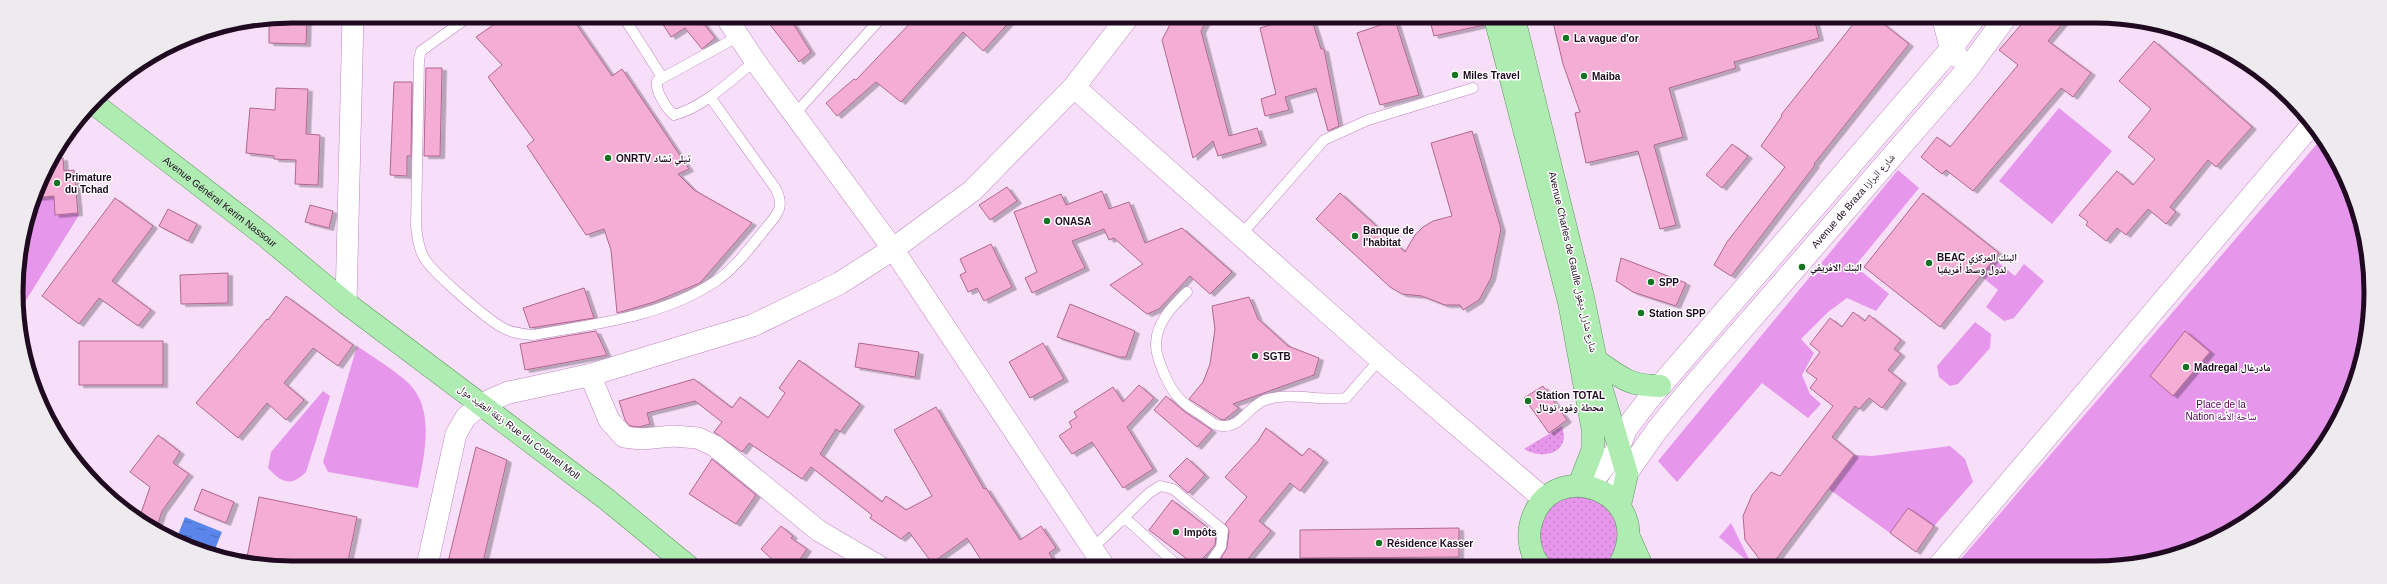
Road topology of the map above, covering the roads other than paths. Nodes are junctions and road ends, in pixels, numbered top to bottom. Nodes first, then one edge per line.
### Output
1 (353, 23) edge
2 (460, 23) edge
3 (627, 23) edge
4 (730, 23) edge
5 (877, 23) edge
6 (1123, 23) edge
7 (1496, 23) edge
8 (1515, 23) edge
9 (1944, 23) edge
10 (1970, 23) edge
11 (2001, 23) edge
12 (739, 36) junction
13 (1951, 49) junction
14 (755, 61) junction
15 (1967, 70) junction
16 (662, 77) junction
17 (1074, 87) junction
18 (1473, 88) dead end
19 (710, 97) junction
20 (98, 107) edge
21 (794, 115) junction
22 (1887, 123) junction
23 (2308, 128) edge
24 (1906, 139) junction
25 (1241, 235) junction
26 (893, 249) junction
27 (1187, 292) dead end
28 (346, 303) junction
29 (1380, 359) junction
30 (1597, 360) junction
31 (590, 375) junction
32 (1660, 386) junction
33 (482, 404) junction
34 (1619, 447) junction
35 (1627, 474) junction
36 (1584, 486) junction
37 (1544, 499) junction
38 (1615, 501) junction
39 (1124, 517) junction
40 (1629, 537) junction
41 (1093, 548) junction
42 (1532, 560) edge
43 (427, 561) edge
44 (682, 561) edge
45 (870, 561) edge
46 (1101, 561) edge
47 (1172, 561) edge
48 (1211, 561) edge
49 (1622, 561) edge
50 (1640, 561) edge
51 (1942, 561) edge

1 - 28 street
2 - 19 lane
3 - 16 lane
4 - 12 street
5 - 21 lane
6 - 17 street
7 - 36 main road, Avenue Charles de Gaulle شارع شارل ديغول
8 - 30 main road, Avenue Charles de Gaulle شارع شارل ديغول
9 - 13 street
10 - 13 street
11 - 15 street, Avenue de Braza شارع البرازا
12 - 14 street
12 - 16 lane
13 - 15 street
13 - 22 street
14 - 19 lane
14 - 21 street
15 - 24 street, Avenue de Braza شارع البرازا
16 - 19 lane
17 - 25 street
17 - 26 street
18 - 25 lane
20 - 28 main road, Avenue Général Kerim Nassour
21 - 26 street
22 - 24 street
22 - 32 street
23 - 51 street
24 - 35 street, Avenue de Braza شارع البرازا
25 - 29 street
26 - 31 street
26 - 41 street
27 - 29 lane
28 - 33 main road, زنقة العقيد مول Rue du Colonel Moll
29 - 37 street
30 - 32 main road
30 - 34 main road, Avenue Charles de Gaulle شارع شارل ديغول
31 - 33 street
31 - 45 street
32 - 34 street
33 - 43 street
33 - 44 main road, زنقة العقيد مول Rue du Colonel Moll
34 - 35 main road, Avenue Charles de Gaulle شارع شارل ديغول
34 - 36 street
35 - 38 main road, Avenue Charles de Gaulle شارع شارل ديغول
36 - 37 main road
36 - 38 main road
37 - 42 main road
38 - 40 main road
39 - 41 lane
39 - 47 lane
39 - 48 lane
40 - 49 main road
40 - 50 main road
41 - 46 street

